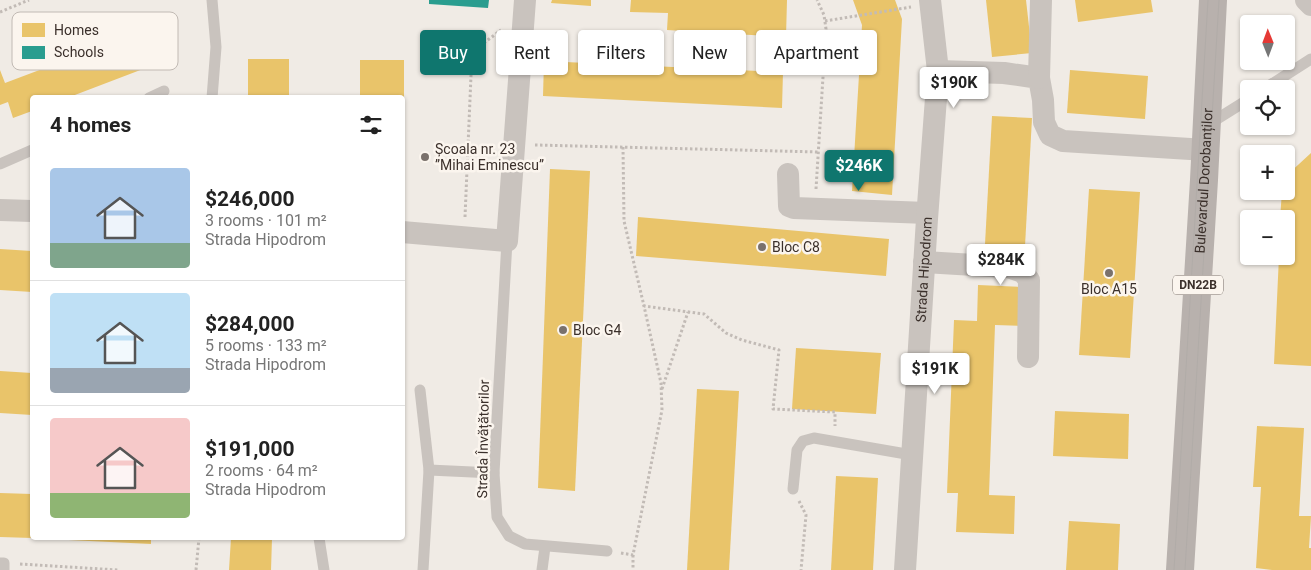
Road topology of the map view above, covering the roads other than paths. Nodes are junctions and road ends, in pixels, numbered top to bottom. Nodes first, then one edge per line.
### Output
1 (212, 0) edge
2 (525, 0) edge
3 (1040, 0) edge
4 (1213, 0) edge
5 (1306, 0) edge
6 (921, 3) edge
7 (1311, 5) edge
8 (1311, 59) edge
9 (938, 71) junction
10 (1039, 78) junction
11 (1278, 80) edge
12 (164, 91) dead end
13 (155, 95) edge
14 (212, 95) edge
15 (1240, 107) edge
16 (1206, 138) junction
17 (30, 151) edge
18 (0, 164) edge
19 (788, 174) dead end
20 (0, 210) edge
21 (30, 211) edge
22 (927, 213) junction
23 (405, 232) edge
24 (507, 240) junction
25 (924, 262) junction
26 (1028, 357) dead end
27 (420, 390) dead end
28 (912, 455) junction
29 (429, 470) junction
30 (494, 473) junction
31 (794, 489) road end
32 (319, 540) edge
33 (545, 547) junction
34 (607, 551) road end
35 (324, 570) edge
36 (423, 570) edge
37 (542, 570) edge
38 (905, 570) edge
39 (1180, 570) edge

1 - 14 lane
2 - 24 street
3 - 10 street
4 - 16 main road, Bulevardul Dorobanților / DN22B
5 - 7 street
6 - 9 street, Strada Hipodrom
8 - 11 lane
9 - 10 street
9 - 22 street, Strada Hipodrom
10 - 16 street
12 - 13 lane
15 - 16 lane
16 - 39 main road, Bulevardul Dorobanților / DN22B
17 - 18 lane
19 - 22 street
20 - 21 street
22 - 25 street, Strada Hipodrom
23 - 24 street
24 - 30 lane, Strada Învățătorilor
25 - 26 street
25 - 28 street, Strada Hipodrom
27 - 29 lane
28 - 31 lane
28 - 38 street, Strada Hipodrom
29 - 30 lane
29 - 36 lane
30 - 33 lane, Strada Învățătorilor
32 - 35 lane
33 - 34 lane, Strada Învățătorilor
33 - 37 lane

